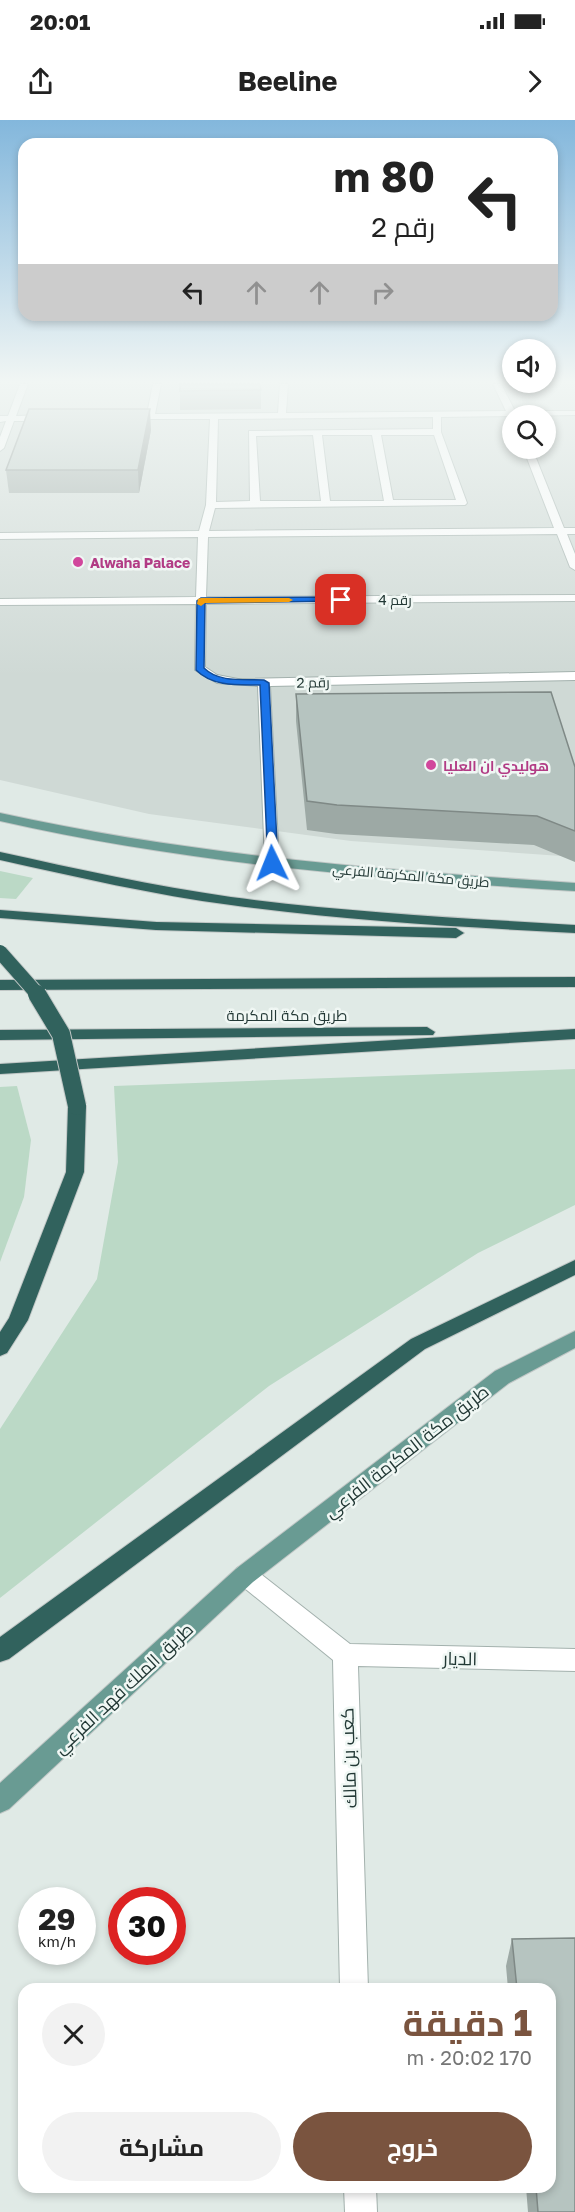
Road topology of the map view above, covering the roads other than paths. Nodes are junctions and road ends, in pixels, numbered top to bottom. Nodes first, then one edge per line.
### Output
1 (212, 482) edge
2 (254, 482) edge
3 (323, 482) edge
4 (385, 482) edge
5 (454, 482) edge
6 (541, 482) edge
7 (255, 504) junction
8 (326, 504) junction
9 (389, 504) junction
10 (211, 505) junction
11 (561, 531) junction
12 (575, 531) edge
13 (203, 534) junction
14 (0, 536) edge
15 (575, 567) edge
16 (575, 598) edge
17 (201, 601) junction
18 (0, 602) edge
19 (575, 676) edge
20 (264, 683) junction
21 (0, 818) edge
22 (0, 856) edge
23 (272, 863) junction
24 (575, 887) edge
25 (0, 914) edge
26 (575, 929) edge
27 (575, 936) edge
28 (0, 952) edge
29 (575, 982) edge
30 (0, 985) edge
31 (575, 1032) edge
32 (0, 1035) edge
33 (0, 1069) edge
34 (575, 1267) edge
35 (575, 1339) edge
36 (0, 1348) edge
37 (245, 1575) junction
38 (0, 1651) edge
39 (345, 1656) junction
40 (575, 1660) edge
41 (0, 1800) edge
42 (354, 1983) edge
43 (360, 2193) edge
44 (361, 2212) edge

1 - 10 street, رقم 2
2 - 7 street
3 - 8 street
4 - 9 street
5 - 9 street
6 - 11 street
7 - 8 street
7 - 10 street
8 - 9 street
10 - 13 street, رقم 2
11 - 12 street
11 - 13 street
11 - 15 street
13 - 14 street
13 - 17 street, رقم 2
16 - 17 street, رقم 4
17 - 18 street, رقم 4
17 - 20 street, رقم 2
19 - 20 street, رقم 2
20 - 23 street
21 - 23 main road, طريق مكة المكرمة الفرعي
22 - 26 highway
23 - 24 main road, طريق مكة المكرمة الفرعي
25 - 27 highway
28 - 36 highway, bridge
29 - 30 highway
31 - 32 highway, طريق مكة المكرمة
31 - 33 highway
34 - 38 highway
35 - 37 main road, طريق مكة المكرمة الفرعي
37 - 39 street
37 - 41 main road, طريق الملك فهد الفرعي
39 - 40 street, الديار
39 - 42 street, كعب بن مالك
43 - 44 street

